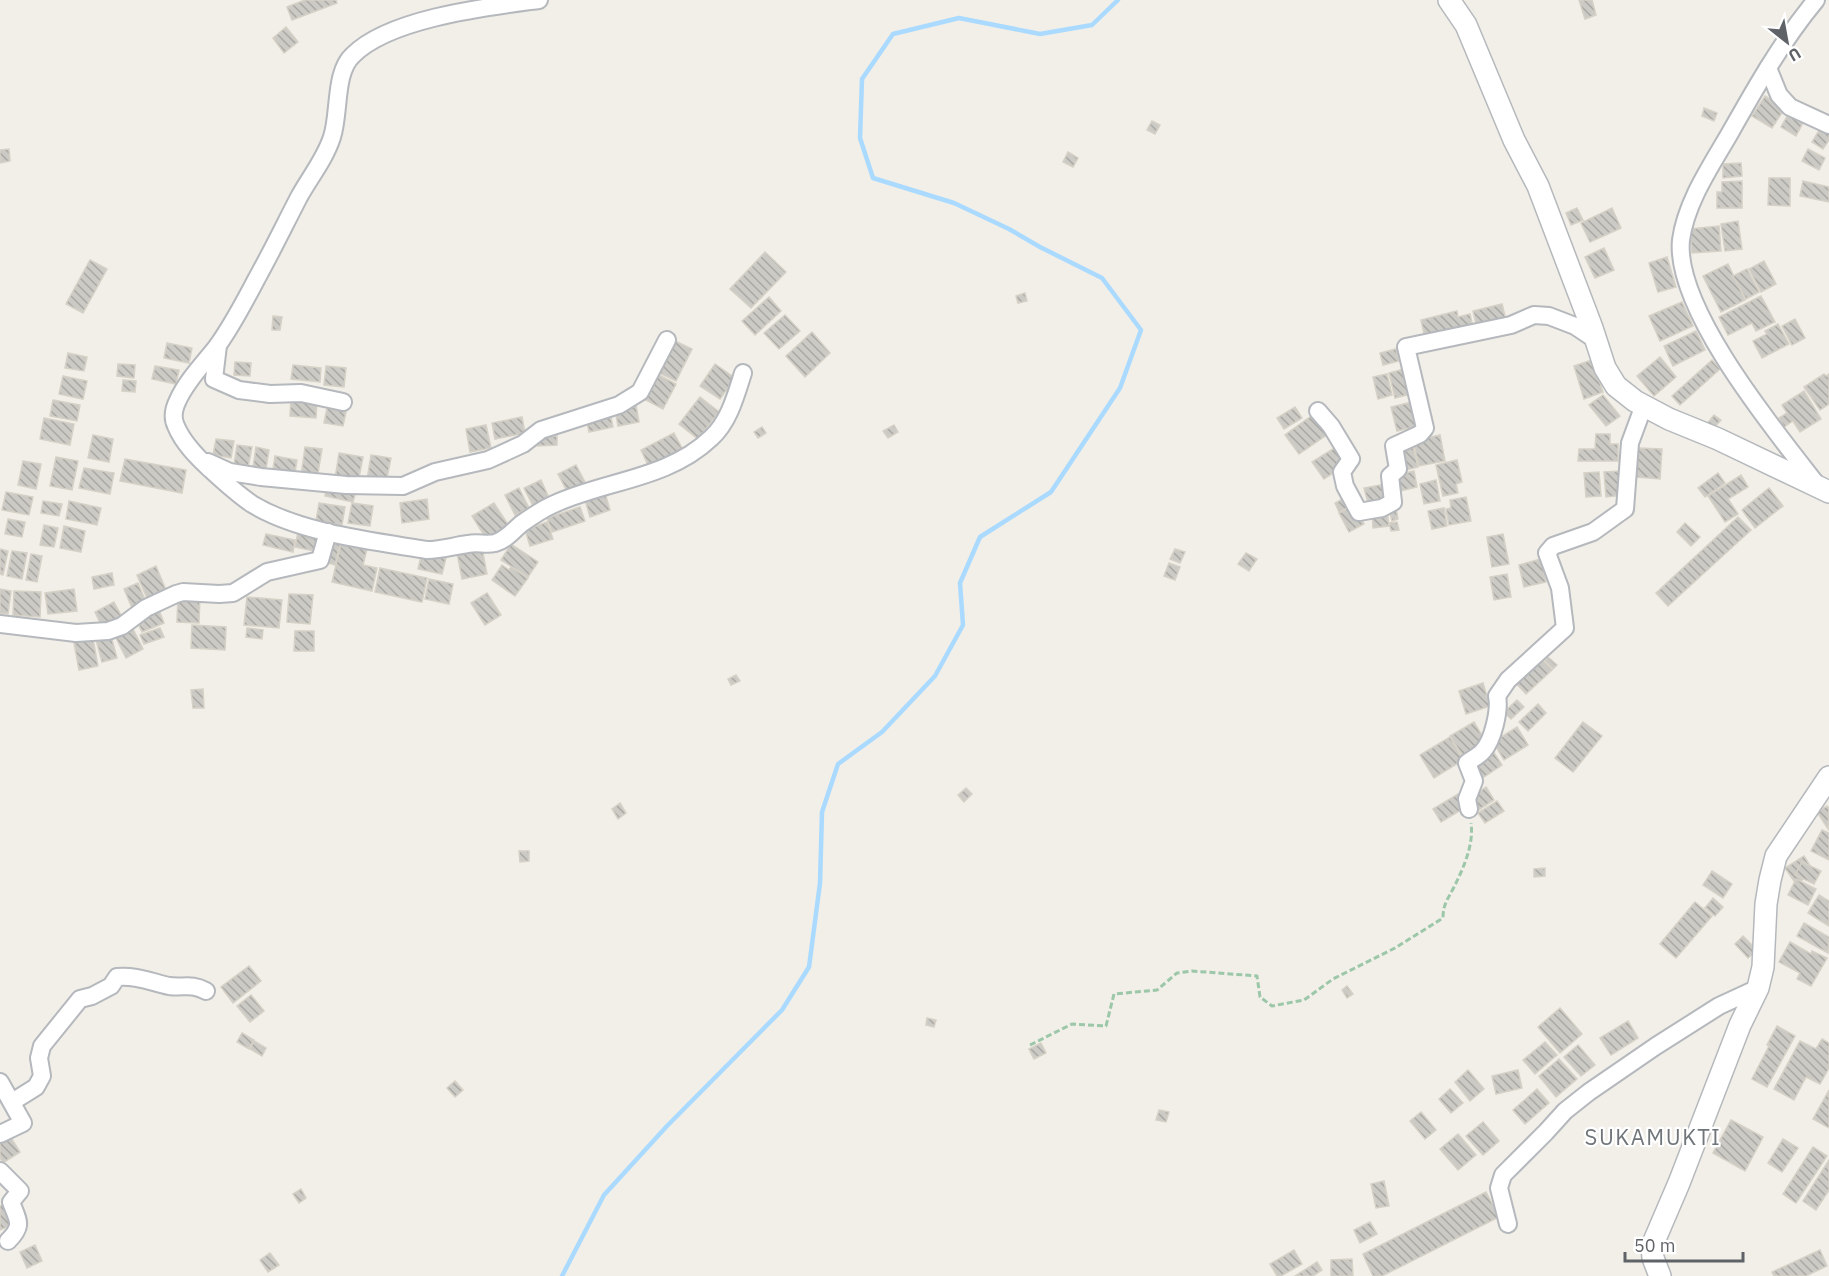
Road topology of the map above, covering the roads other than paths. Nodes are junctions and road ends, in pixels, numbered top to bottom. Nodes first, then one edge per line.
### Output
1 (538, 0) edge
2 (1449, 0) edge
3 (1816, 0) edge
4 (1768, 68) junction
5 (1829, 125) edge
6 (667, 339) dead end
7 (1596, 340) junction
8 (218, 344) junction
9 (744, 373) dead end
10 (343, 402) dead end
11 (1644, 405) junction
12 (1318, 411) dead end
13 (198, 459) junction
14 (1824, 489) edge
15 (328, 532) junction
16 (0, 624) edge
17 (1829, 777) edge
18 (1469, 809) road end
19 (1758, 987) junction
20 (206, 991) dead end
21 (0, 1082) edge
22 (12, 1102) junction
23 (0, 1134) edge
24 (0, 1171) edge
25 (1508, 1224) dead end
26 (8, 1241) dead end
27 (1660, 1276) edge

1 - 8 street
2 - 7 street
3 - 4 street
4 - 5 street
4 - 14 street
6 - 13 street
7 - 11 street
7 - 12 street
8 - 10 street
8 - 13 street
9 - 15 street
11 - 14 street
11 - 18 street
13 - 15 street
15 - 16 street
17 - 19 street
19 - 25 street
19 - 27 street
20 - 22 street
21 - 22 street
22 - 23 street
24 - 26 street

